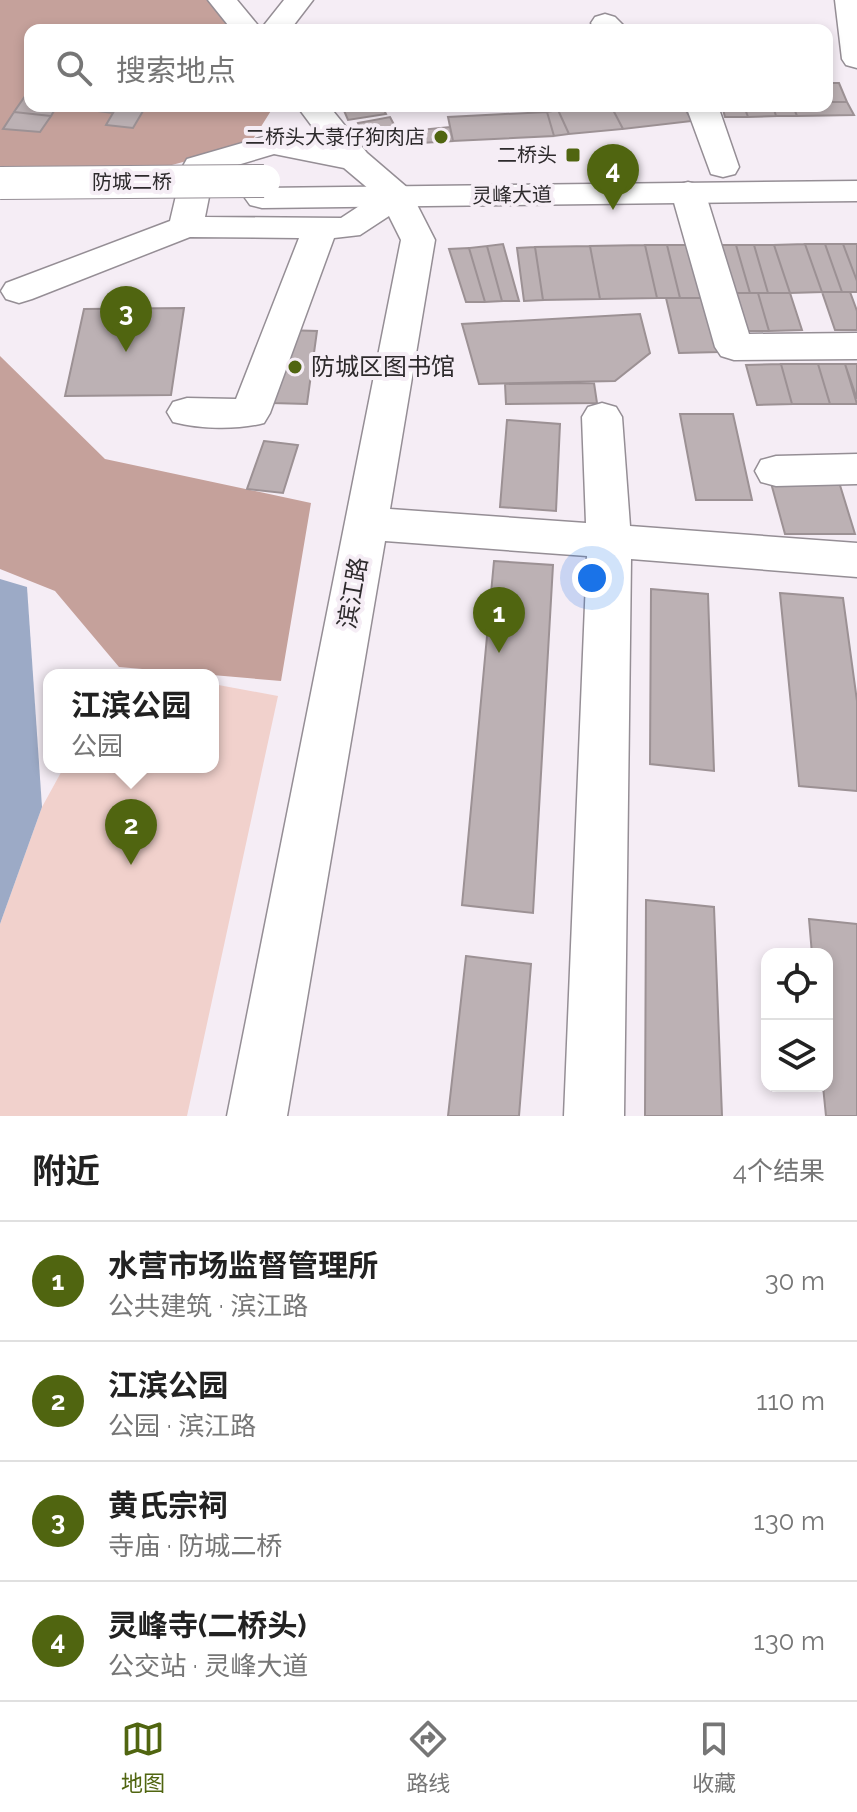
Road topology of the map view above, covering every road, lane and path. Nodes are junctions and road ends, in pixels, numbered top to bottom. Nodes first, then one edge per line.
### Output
1 (222, 0) edge
2 (849, 0) edge
3 (310, 5) edge
4 (242, 24) edge
5 (283, 24) edge
6 (857, 59) edge
7 (322, 112) edge
8 (704, 112) edge
9 (857, 166) edge
10 (723, 167) junction
11 (375, 177) junction
12 (0, 183) edge
13 (263, 190) junction
14 (857, 191) edge
15 (688, 192) junction
16 (0, 200) edge
17 (186, 227) junction
18 (320, 228) junction
19 (19, 291) dead end
20 (857, 346) edge
21 (187, 412) dead end
22 (602, 417) dead end
23 (857, 469) edge
24 (776, 471) dead end
25 (366, 523) junction
26 (609, 541) junction
27 (857, 560) edge
28 (257, 1116) edge
29 (594, 1116) edge

1 - 4 main road
2 - 6 main road
3 - 5 main road
7 - 11 main road, 滨江路
8 - 10 main road
9 - 10 main road, 灵峰大道
10 - 11 main road, 灵峰大道
11 - 13 main road, 灵峰大道
11 - 15 main road, 灵峰大道
11 - 17 main road
11 - 18 main road
11 - 25 main road, 滨江路
12 - 13 main road, 防城二桥, bridge
13 - 16 main road, 防城二桥
14 - 15 main road, 灵峰大道
15 - 20 main road
17 - 18 main road
17 - 19 main road
18 - 21 main road
22 - 26 main road
23 - 24 main road
25 - 26 main road
25 - 28 main road, 滨江路
26 - 27 main road
26 - 29 main road

